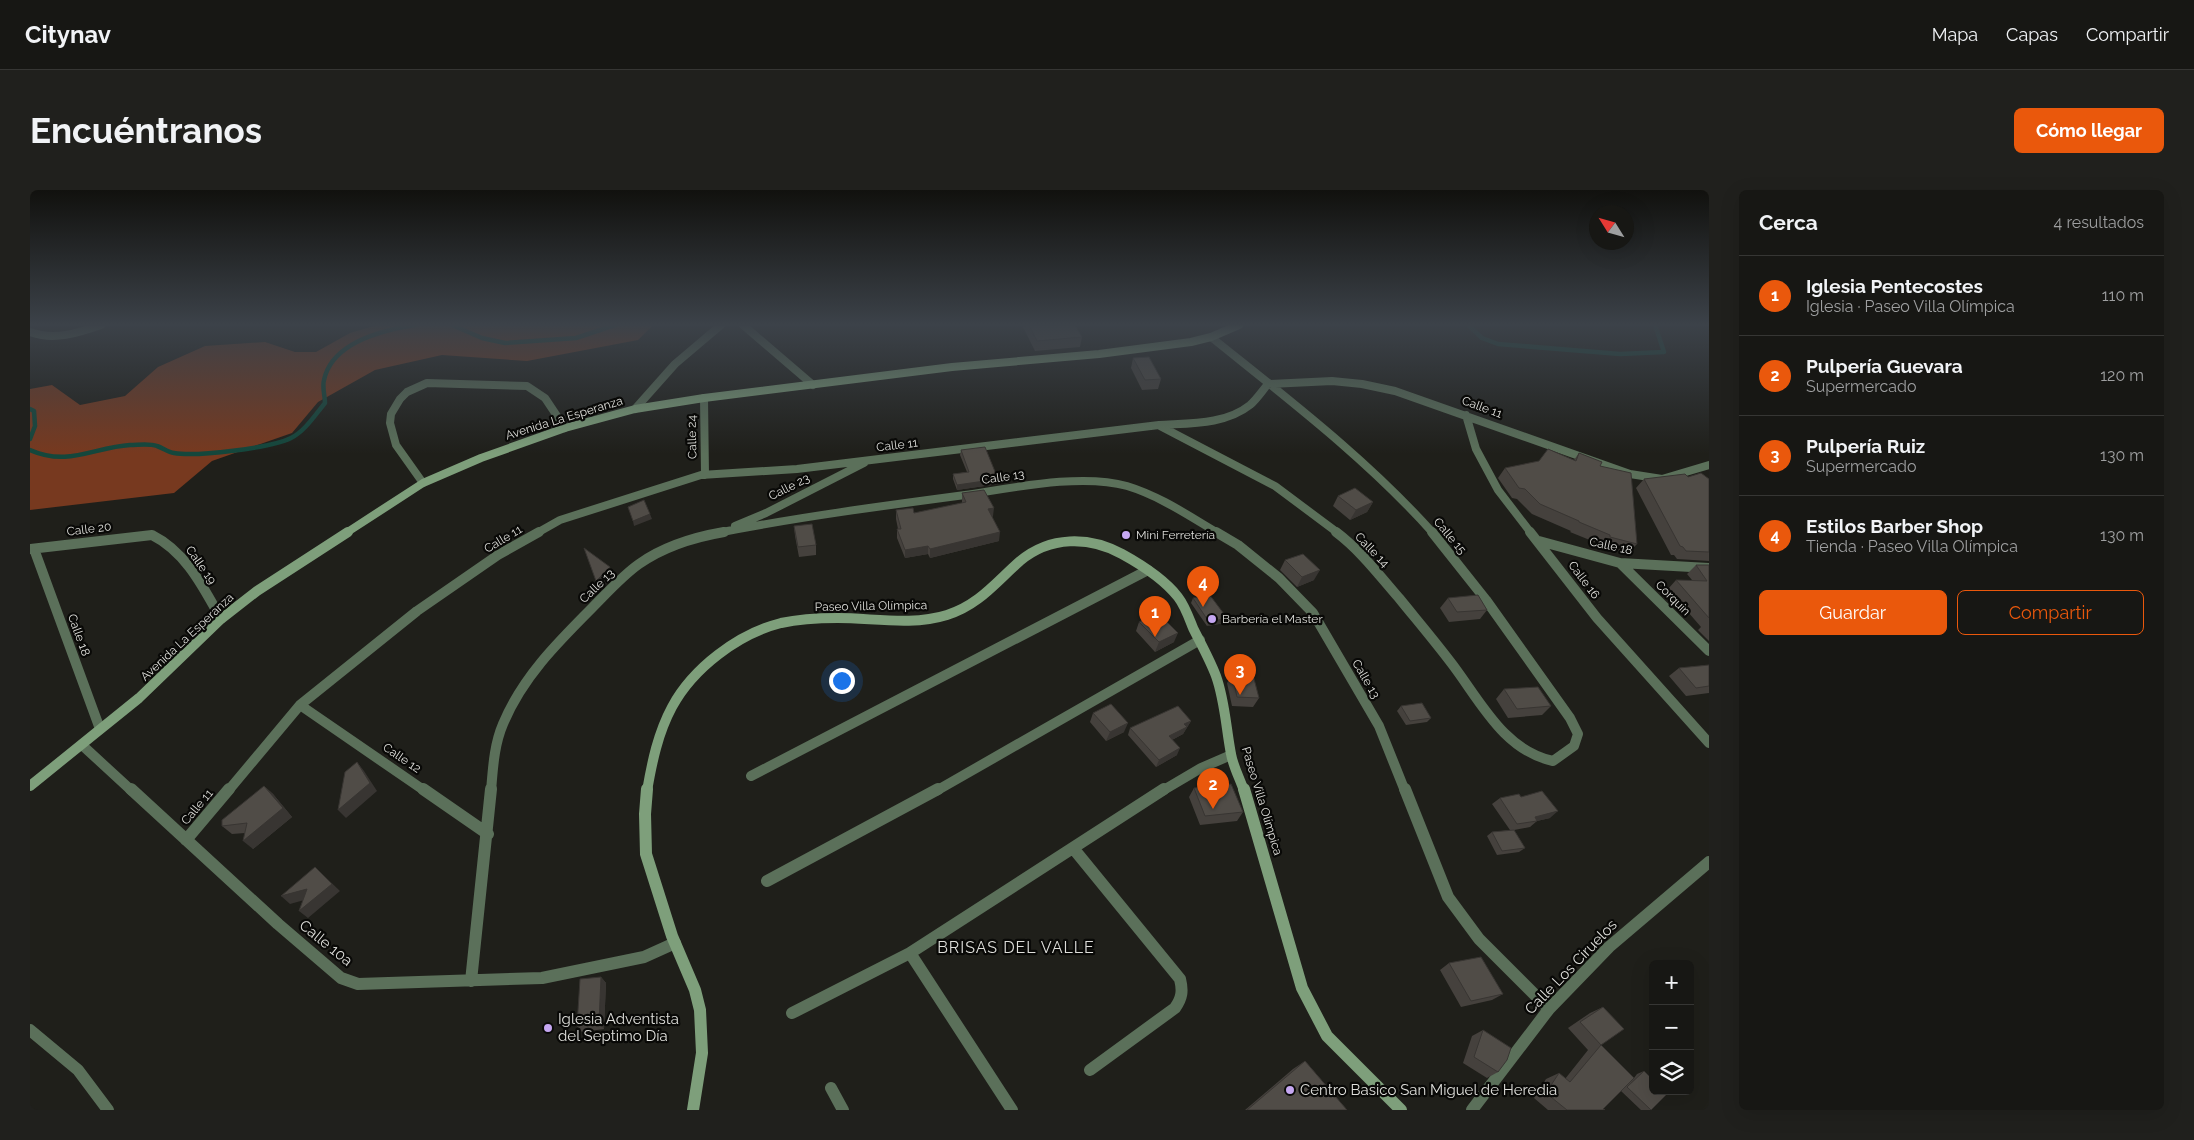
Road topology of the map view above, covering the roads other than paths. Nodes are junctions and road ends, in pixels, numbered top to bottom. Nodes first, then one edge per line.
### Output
1 (671, 368) edge
2 (793, 368) edge
3 (945, 368) edge
4 (1249, 368) edge
5 (1268, 384) junction
6 (813, 385) junction
7 (704, 398) junction
8 (635, 409) junction
9 (1466, 415) junction
10 (1159, 425) junction
11 (565, 428) junction
12 (870, 460) junction
13 (1709, 465) edge
14 (706, 474) junction
15 (423, 483) junction
16 (718, 533) junction
17 (152, 534) joint
18 (1539, 541) junction
19 (32, 549) edge
20 (1620, 563) junction
21 (1709, 568) edge
22 (1148, 570) junction
23 (222, 619) junction
24 (1200, 640) junction
25 (1709, 651) edge
26 (300, 705) junction
27 (100, 729) junction
28 (1709, 743) edge
29 (82, 745) junction
30 (1520, 747) joint
31 (1231, 755) junction
32 (751, 776) dead end
33 (30, 786) edge
34 (488, 834) junction
35 (186, 840) junction
36 (1073, 848) junction
37 (1709, 862) edge
38 (767, 881) dead end
39 (675, 943) junction
40 (910, 953) junction
41 (471, 981) junction
42 (1549, 1009) junction
43 (792, 1013) dead end
44 (30, 1030) edge
45 (1090, 1070) dead end
46 (831, 1088) dead end
47 (108, 1110) edge
48 (693, 1110) edge
49 (843, 1110) edge
50 (1012, 1110) edge
51 (1401, 1110) edge
52 (1472, 1110) edge

1 - 8 street
2 - 6 street
3 - 6 street, Avenida La Esperanza
4 - 5 street, Calle 15
5 - 9 street, Calle 11
5 - 10 street, Calle 11
5 - 30 street, Calle 15
6 - 7 street, Avenida La Esperanza
7 - 8 street, Avenida La Esperanza
7 - 14 street, Calle 24
8 - 11 street, Avenida La Esperanza
9 - 13 street, Calle 11
9 - 18 street, Calle 16
10 - 12 street, Calle 11
10 - 30 street, Calle 14
11 - 15 street, Avenida La Esperanza
11 - 15 street
12 - 14 street, Calle 11
12 - 16 street, Calle 23
14 - 26 street, Calle 11
15 - 23 street, Avenida La Esperanza
16 - 34 street, Calle 13
16 - 42 street, Calle 13
17 - 19 street, Calle 20
17 - 23 street, Calle 19
18 - 20 street, Calle 18
18 - 28 street, Calle 16
19 - 27 street, Calle 18
20 - 21 street, Calle 18
20 - 25 street, Corquin
22 - 24 street, Paseo Villa Olímpica
22 - 32 street
22 - 39 street, Paseo Villa Olímpica
23 - 27 street, Avenida La Esperanza
24 - 31 street, Paseo Villa Olímpica
24 - 38 street
26 - 34 street, Calle 12
26 - 35 street, Calle 11
27 - 29 street, Avenida La Esperanza
29 - 33 street, Avenida La Esperanza
29 - 35 street, Calle 10a
31 - 36 street
31 - 51 street, Paseo Villa Olímpica
34 - 41 street, Calle 13
35 - 41 street, Calle 10a
36 - 40 street
36 - 45 street
37 - 42 street, Calle Los Ciruelos
39 - 41 street, Calle 10a
39 - 48 street, Paseo Villa Olímpica
40 - 43 street
40 - 50 street
42 - 52 street, Calle Los Ciruelos
44 - 47 street
46 - 49 street

